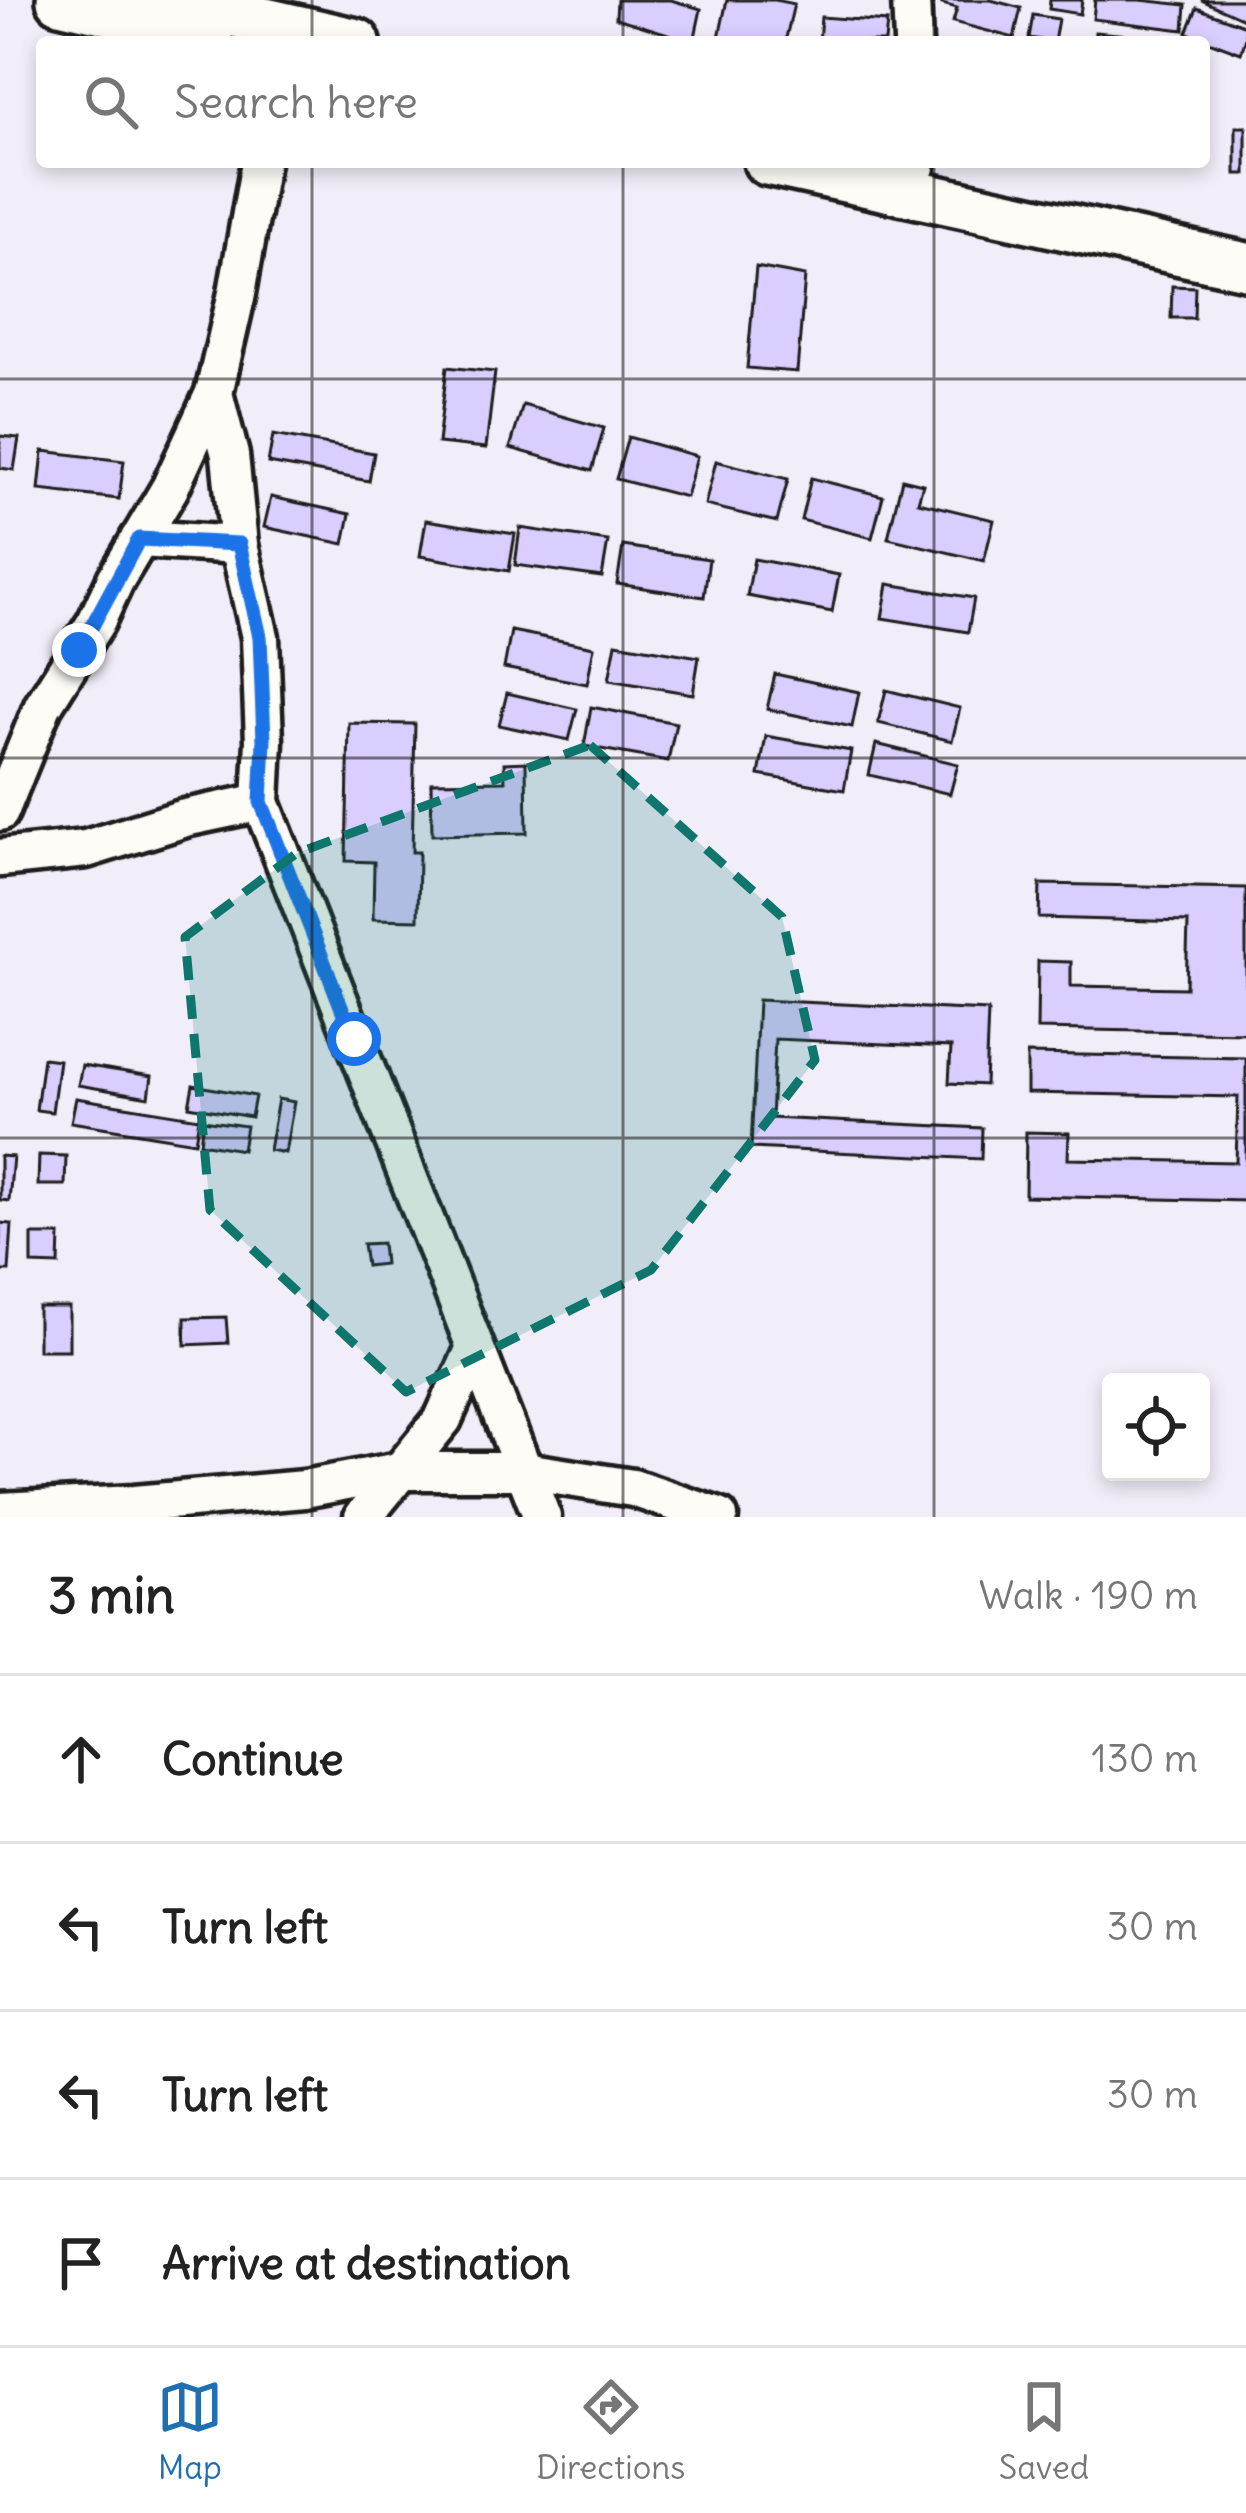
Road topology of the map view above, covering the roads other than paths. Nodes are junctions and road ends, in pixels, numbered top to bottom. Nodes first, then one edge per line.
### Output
1 (60, 0) edge
2 (911, 0) edge
3 (186, 8) edge
4 (230, 36) edge
5 (327, 36) edge
6 (913, 36) edge
7 (259, 168) edge
8 (795, 168) edge
9 (925, 168) edge
10 (1246, 244) edge
11 (1246, 266) edge
12 (214, 394) junction
13 (139, 539) junction
14 (239, 544) junction
15 (261, 802) junction
16 (0, 812) edge
17 (0, 858) edge
18 (474, 1350) junction
19 (398, 1471) junction
20 (524, 1471) junction
21 (0, 1511) edge
22 (363, 1517) edge
23 (542, 1517) edge
24 (719, 1517) edge

1 - 3 main road
2 - 6 street
3 - 4 main road
3 - 5 main road
7 - 12 street
8 - 11 main road
9 - 10 main road
12 - 13 street
12 - 14 street
13 - 14 street
13 - 16 street
14 - 15 street
15 - 17 street
15 - 18 street
18 - 19 street
18 - 20 street
19 - 20 street
19 - 21 street
19 - 22 street
20 - 23 street
20 - 24 street

